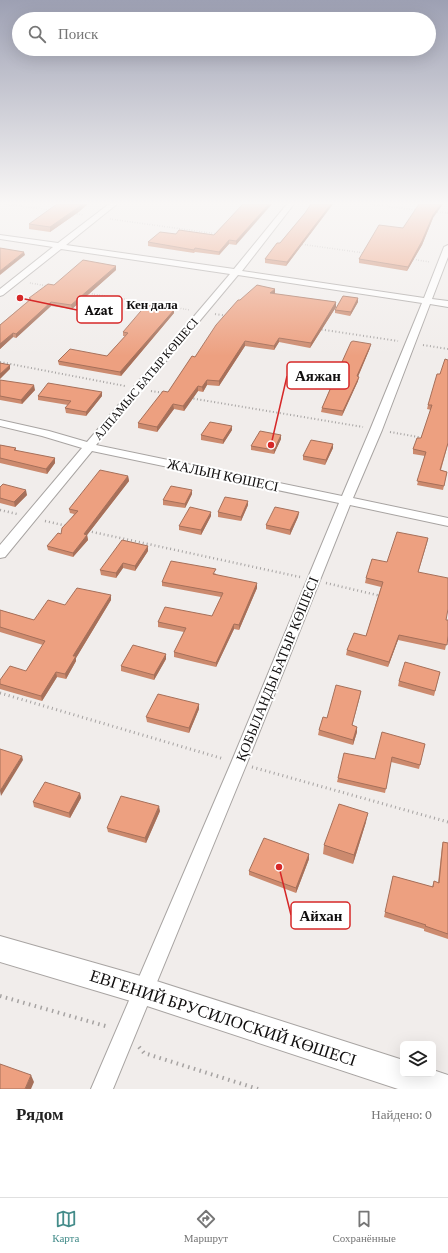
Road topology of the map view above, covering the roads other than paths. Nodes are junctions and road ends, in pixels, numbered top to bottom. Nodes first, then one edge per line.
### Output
1 (47, 255) edge
2 (121, 255) edge
3 (250, 255) edge
4 (445, 255) edge
5 (236, 273) junction
6 (0, 293) edge
7 (426, 301) junction
8 (448, 304) edge
9 (0, 423) edge
10 (90, 447) junction
11 (346, 500) junction
12 (448, 522) edge
13 (0, 554) edge
14 (0, 949) edge
15 (144, 991) junction
16 (102, 1089) edge
17 (444, 1089) edge

1 - 6 street
2 - 5 street
3 - 5 street, АЛПАМЫС БАТЫР КӨШЕСІ
4 - 7 street, ҚОБЫЛАНДЫ БАТЫР КӨШЕСІ
5 - 7 street
5 - 10 street, АЛПАМЫС БАТЫР КӨШЕСІ
7 - 8 street
7 - 11 street, ҚОБЫЛАНДЫ БАТЫР КӨШЕСІ
9 - 10 street, ЖАЛЫН КӨШЕСІ
10 - 11 street, ЖАЛЫН КӨШЕСІ
10 - 13 street, АЛПАМЫС БАТЫР КӨШЕСІ
11 - 12 street, ЖАЛЫН КӨШЕСІ
11 - 15 street, ҚОБЫЛАНДЫ БАТЫР КӨШЕСІ
14 - 15 main road, ЕВГЕНИЙ БРУСИЛОСКИЙ КӨШЕСІ
15 - 16 street, ҚОБЫЛАНДЫ БАТЫР КӨШЕСІ
15 - 17 main road, ЕВГЕНИЙ БРУСИЛОСКИЙ КӨШЕСІ

